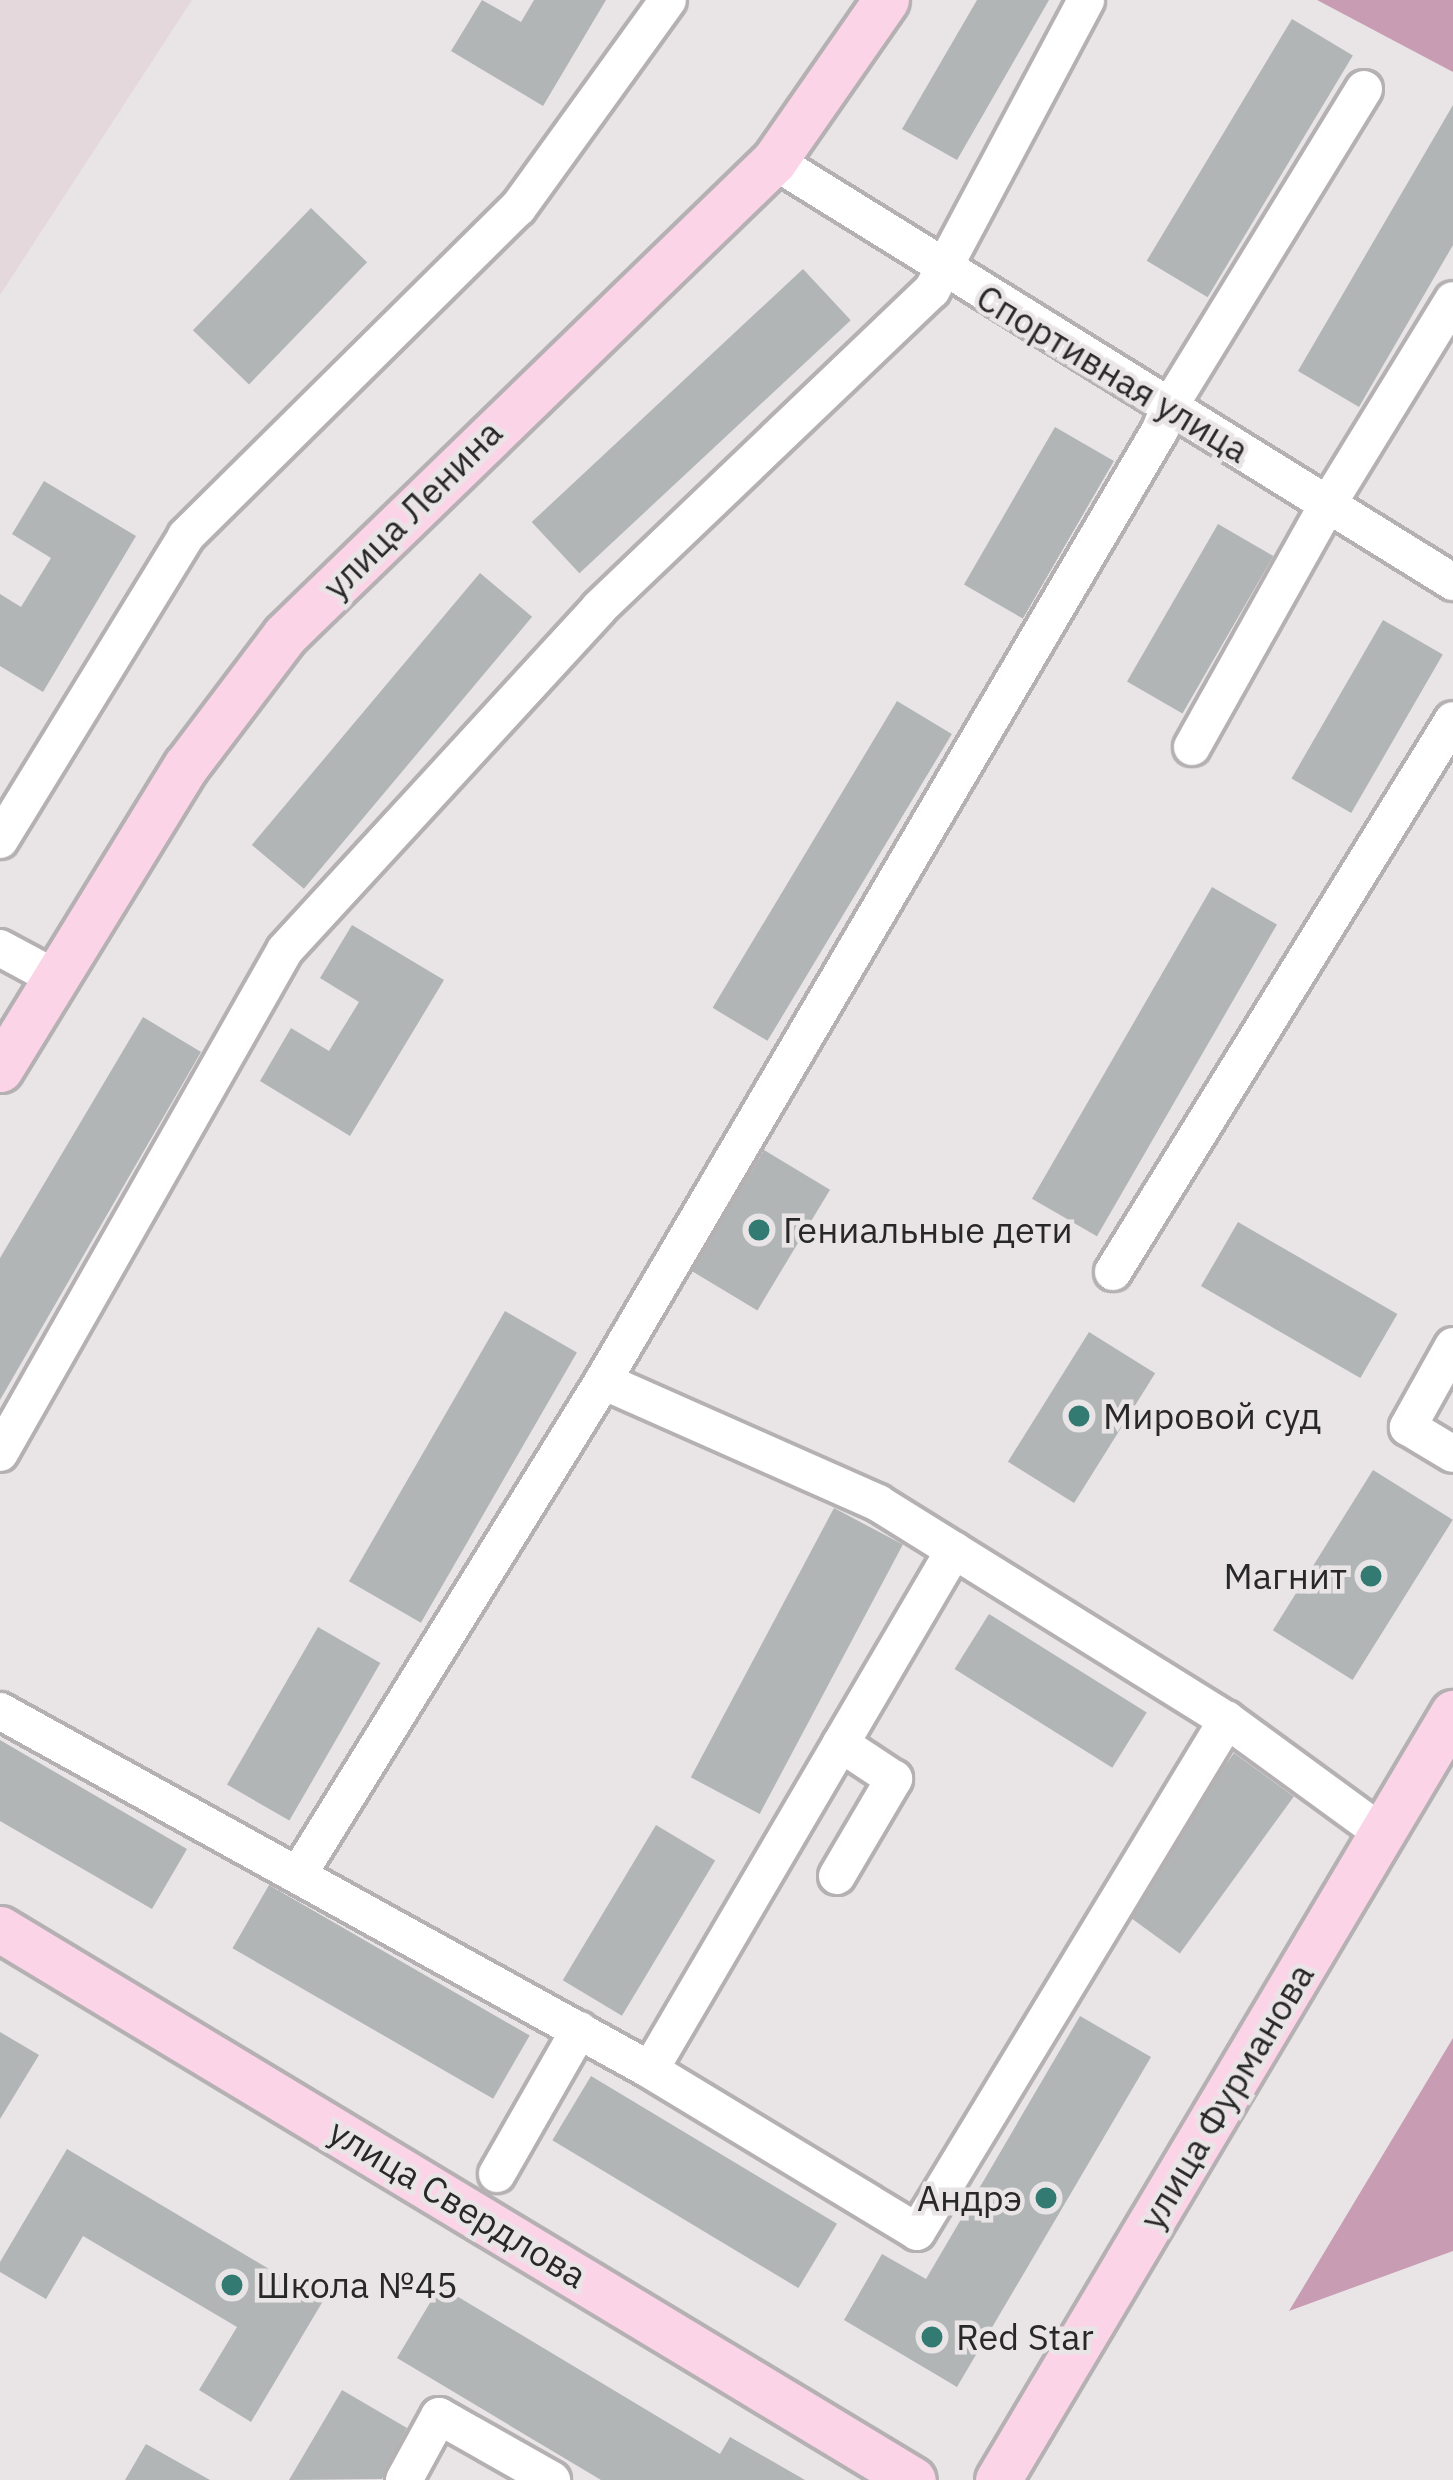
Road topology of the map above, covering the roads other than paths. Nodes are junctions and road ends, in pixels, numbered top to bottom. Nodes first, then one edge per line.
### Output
1 (668, 0) edge
2 (886, 0) edge
3 (1086, 0) edge
4 (1364, 88) dead end
5 (774, 161) junction
6 (943, 270) junction
7 (1453, 300) edge
8 (1170, 405) junction
9 (1328, 504) junction
10 (1453, 582) edge
11 (1453, 720) edge
12 (1192, 747) dead end
13 (0, 840) edge
14 (0, 947) edge
15 (56, 978) junction
16 (0, 1069) edge
17 (1113, 1272) dead end
18 (1453, 1346) edge
19 (603, 1381) junction
20 (14, 1399) edge
21 (0, 1453) edge
22 (1453, 1454) edge
23 (954, 1550) junction
24 (0, 1711) edge
25 (1453, 1713) edge
26 (1227, 1720) junction
27 (841, 1744) junction
28 (1382, 1833) junction
29 (298, 1875) junction
30 (837, 1876) dead end
31 (0, 1929) edge
32 (578, 2030) junction
33 (650, 2069) junction
34 (497, 2174) dead end
35 (404, 2480) edge
36 (552, 2480) edge
37 (913, 2480) edge
38 (998, 2480) edge

1 - 13 street
2 - 5 main road, улица Ленина
3 - 6 street
4 - 8 street
5 - 6 street, Спортивная улица
5 - 15 main road, улица Ленина
6 - 8 street, Спортивная улица
6 - 20 street
7 - 9 street
8 - 9 street, Спортивная улица
8 - 19 street
9 - 10 street, Спортивная улица
9 - 12 street
11 - 17 street
14 - 15 street
15 - 16 main road, улица Ленина
18 - 22 street
19 - 23 street
19 - 29 street
20 - 21 street
23 - 26 street
23 - 27 street
24 - 29 street
25 - 28 main road, улица Фурманова
26 - 28 street
26 - 33 street
27 - 30 street
27 - 33 street
28 - 38 main road, улица Фурманова
29 - 32 street
31 - 37 main road, улица Свердлова
32 - 33 street
32 - 34 street
35 - 36 street

